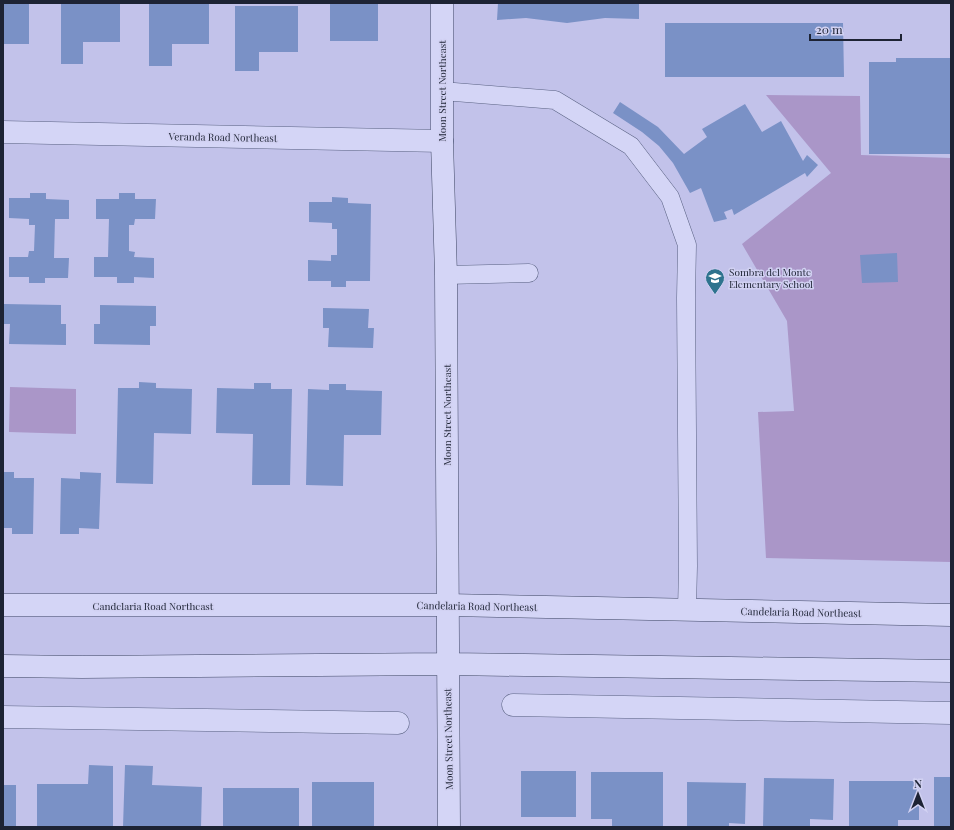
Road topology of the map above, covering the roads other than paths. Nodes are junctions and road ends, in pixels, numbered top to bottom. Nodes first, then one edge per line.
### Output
1 (442, 3) edge
2 (442, 90) junction
3 (3, 132) edge
4 (442, 141) junction
5 (529, 273) dead end
6 (446, 275) junction
7 (3, 605) edge
8 (448, 605) junction
9 (687, 610) junction
10 (951, 615) edge
11 (447, 664) junction
12 (3, 666) edge
13 (951, 671) edge
14 (513, 705) dead end
15 (951, 713) edge
16 (3, 717) edge
17 (398, 723) dead end
18 (449, 827) edge

1 - 2 street, Moon Street Northeast
2 - 4 street, Moon Street Northeast
2 - 9 lane
3 - 4 street, Veranda Road Northeast
4 - 6 street, Moon Street Northeast
5 - 6 lane
6 - 8 street, Moon Street Northeast
7 - 8 street, Candelaria Road Northeast
8 - 9 street, Candelaria Road Northeast
8 - 11 street, Moon Street Northeast
9 - 10 street, Candelaria Road Northeast
11 - 12 street
11 - 13 street
11 - 18 street, Moon Street Northeast
14 - 15 street
16 - 17 street

